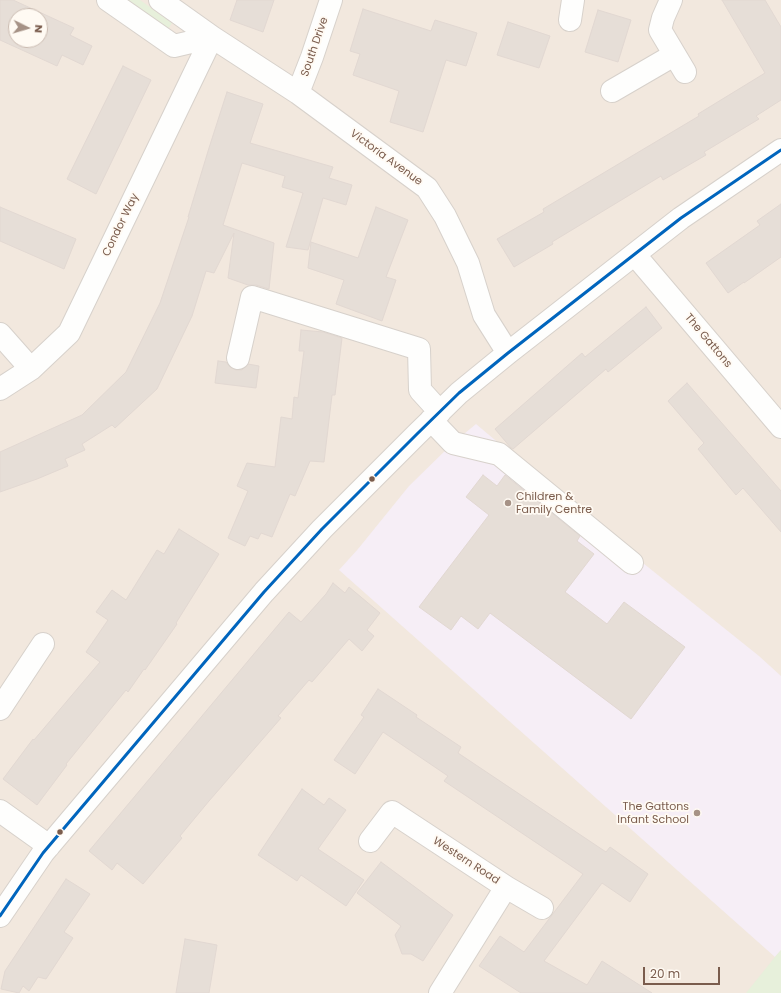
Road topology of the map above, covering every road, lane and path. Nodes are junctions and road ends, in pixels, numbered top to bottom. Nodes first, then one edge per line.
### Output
1 (108, 0) edge
2 (160, 0) edge
3 (331, 0) edge
4 (670, 0) edge
5 (212, 37) junction
6 (612, 91) dead end
7 (298, 93) junction
8 (781, 150) edge
9 (634, 255) junction
10 (0, 334) edge
11 (508, 353) junction
12 (238, 358) dead end
13 (31, 369) junction
14 (0, 389) edge
15 (436, 416) junction
16 (781, 427) edge
17 (632, 563) dead end
18 (43, 644) dead end
19 (0, 709) edge
20 (0, 811) edge
21 (370, 841) dead end
22 (49, 846) junction
23 (506, 887) junction
24 (542, 908) dead end
25 (0, 916) edge
26 (440, 993) edge

1 - 5 street
2 - 5 street, Victoria Avenue
3 - 7 street, South Drive
4 - 6 street
5 - 7 street, Victoria Avenue
5 - 13 street, Condor Way
7 - 11 street, Victoria Avenue
8 - 9 street
9 - 11 street
9 - 16 street, The Gattons
10 - 13 street
11 - 15 street
12 - 15 street
13 - 14 street, Condor Way
15 - 17 street
15 - 22 street
18 - 19 street
20 - 22 street
21 - 23 street, Western Road
22 - 25 street
23 - 24 street
23 - 26 street, Western Road

